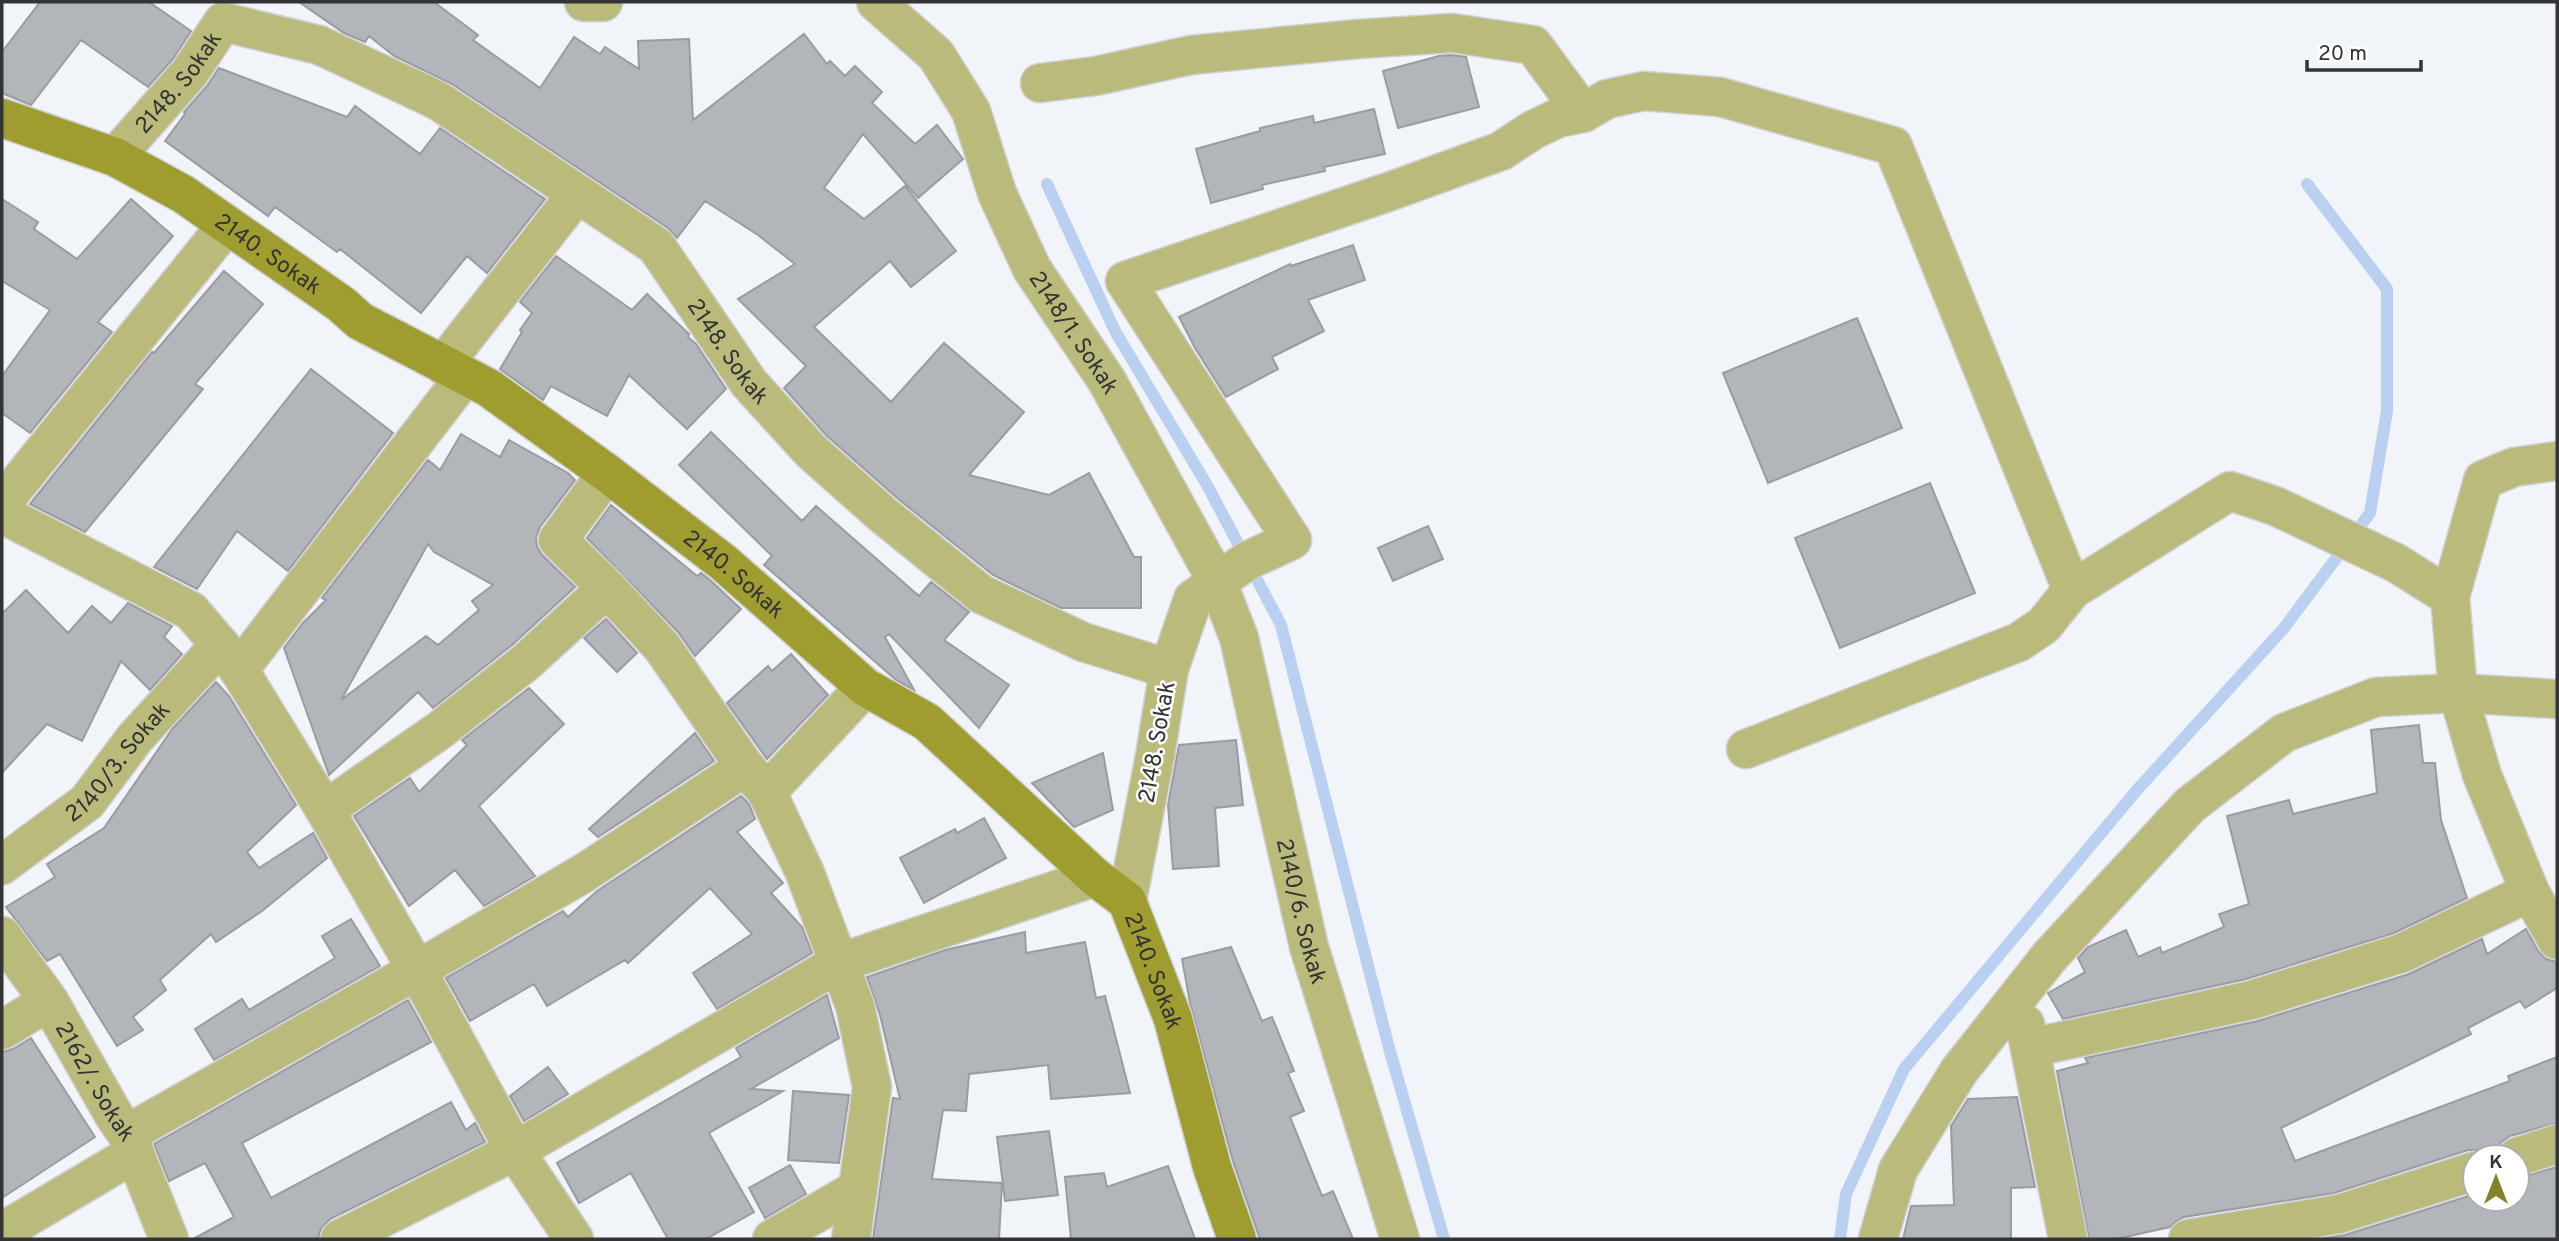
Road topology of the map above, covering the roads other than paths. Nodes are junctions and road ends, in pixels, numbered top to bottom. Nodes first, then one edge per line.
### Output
1 (584, 2) edge
2 (603, 2) edge
3 (876, 2) edge
4 (1040, 83) dead end
5 (1583, 113) junction
6 (2, 118) edge
7 (115, 157) junction
8 (576, 195) junction
9 (226, 226) junction
10 (454, 371) junction
11 (2557, 461) edge
12 (607, 473) junction
13 (2, 503) edge
14 (2, 514) edge
15 (1217, 582) junction
16 (607, 588) junction
17 (2072, 590) junction
18 (2450, 597) junction
19 (230, 657) junction
20 (1169, 669) junction
21 (865, 687) junction
22 (2458, 693) junction
23 (2557, 699) edge
24 (1746, 748) dead end
25 (756, 780) junction
26 (325, 810) junction
27 (2, 865) edge
28 (1095, 877) junction
29 (2530, 892) junction
30 (1127, 901) junction
31 (2, 936) edge
32 (2557, 940) edge
33 (839, 963) junction
34 (417, 970) junction
35 (2019, 994) junction
36 (49, 1001) junction
37 (2, 1030) edge
38 (2030, 1048) junction
39 (131, 1143) junction
40 (2557, 1144) edge
41 (514, 1151) junction
42 (2531, 1152) edge
43 (2461, 1175) edge
44 (858, 1189) junction
45 (2, 1231) edge
46 (169, 1239) edge
47 (340, 1239) edge
48 (574, 1239) edge
49 (772, 1239) edge
50 (851, 1239) edge
51 (1237, 1239) edge
52 (1401, 1239) edge
53 (1878, 1239) edge
54 (2068, 1239) edge
55 (2188, 1239) edge

1 - 2 street
3 - 15 street, 2148/1. Sokak
4 - 5 street
5 - 15 street
5 - 17 street
6 - 7 street, 2140. Sokak
7 - 8 street, 2148. Sokak
7 - 9 street, 2140. Sokak
8 - 10 street, 2140/3. Sokak
8 - 20 street, 2148. Sokak
9 - 10 street, 2140. Sokak
9 - 13 street
10 - 12 street, 2140. Sokak
10 - 19 street, 2140/3. Sokak
11 - 18 street
12 - 16 street
12 - 21 street, 2140. Sokak
14 - 19 street
15 - 20 street
15 - 52 street, 2140/6. Sokak
16 - 25 street
16 - 26 street
17 - 18 street
17 - 24 street
18 - 22 street
19 - 26 street
19 - 27 street, 2140/3. Sokak
20 - 30 street, 2148. Sokak
21 - 25 street
21 - 28 street, 2140. Sokak
22 - 23 street
22 - 29 street
22 - 35 street
25 - 33 street
25 - 34 street
26 - 34 street
28 - 30 street, 2140. Sokak
28 - 33 street
29 - 32 street
29 - 38 street
30 - 51 street, 2140. Sokak
31 - 36 street, 2162/. Sokak
33 - 41 street
33 - 44 street
34 - 39 street
34 - 41 street
35 - 38 street
35 - 53 street
36 - 37 street
36 - 39 street, 2162/. Sokak
38 - 54 street
39 - 45 street
39 - 46 street, 2162/. Sokak
40 - 42 street
41 - 47 street
41 - 48 street
43 - 55 street
44 - 49 street
44 - 50 street

